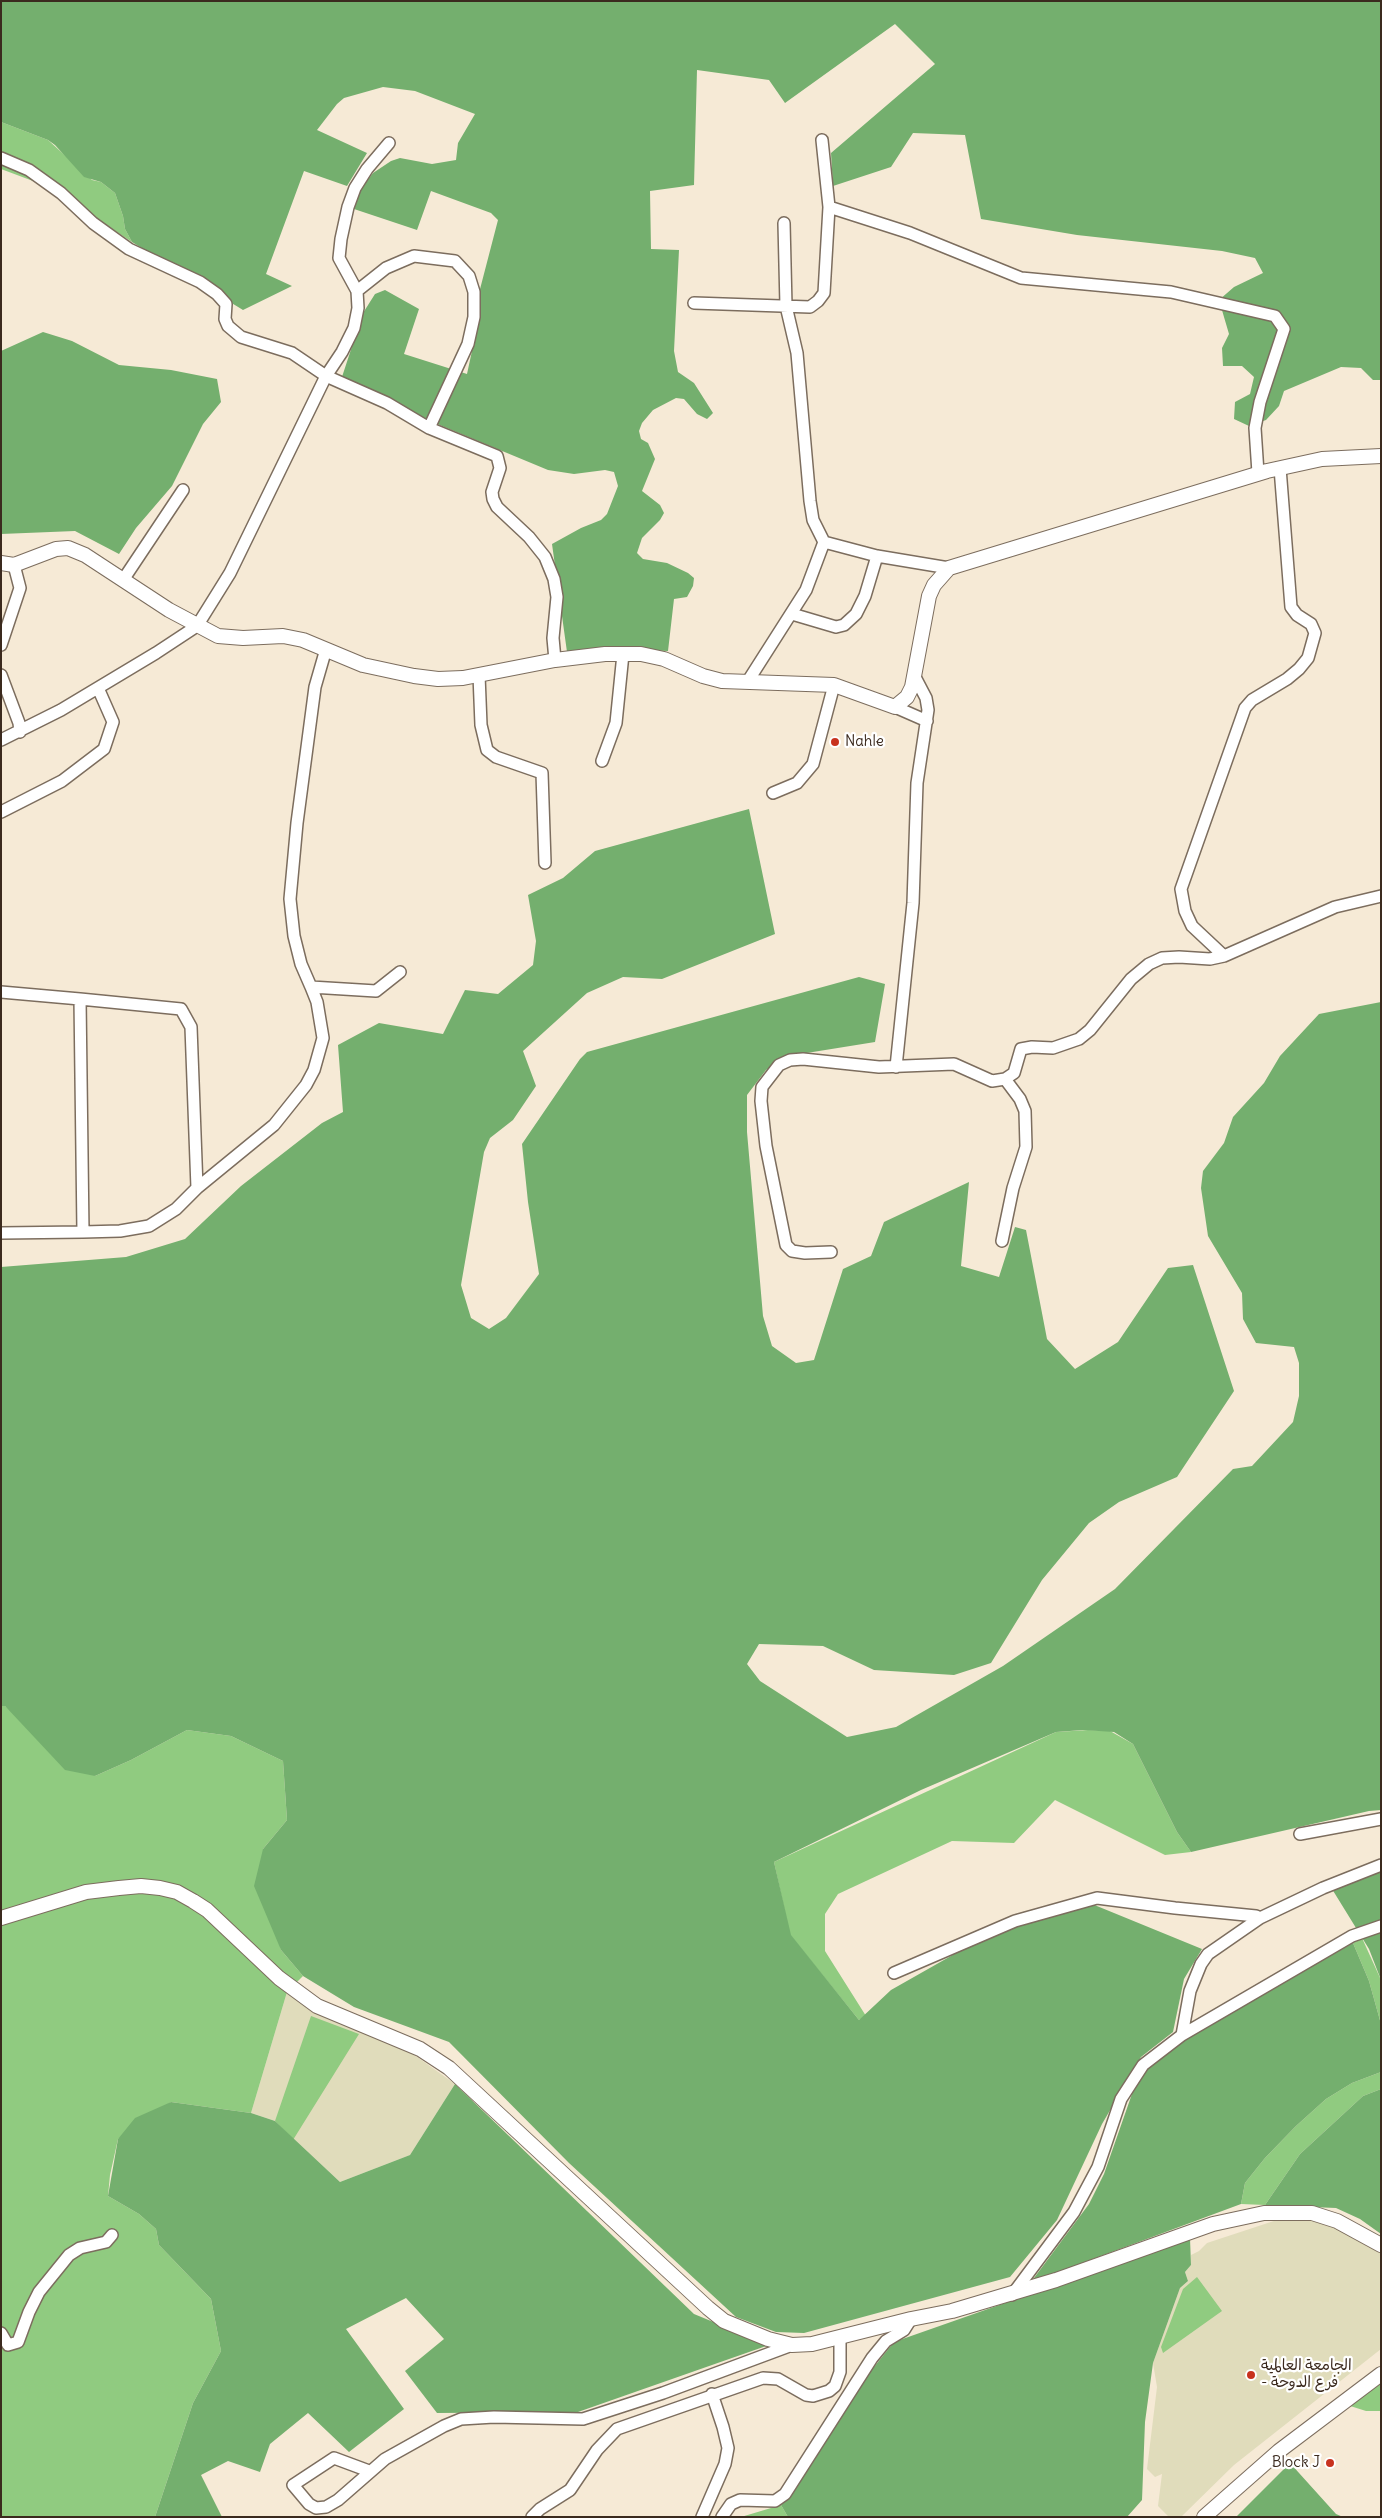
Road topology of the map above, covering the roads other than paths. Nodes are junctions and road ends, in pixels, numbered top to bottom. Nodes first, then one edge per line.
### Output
1 (822, 140) dead end
2 (389, 143) dead end
3 (1, 158) edge
4 (828, 207) junction
5 (784, 223) dead end
6 (357, 291) junction
7 (694, 303) dead end
8 (786, 306) junction
9 (326, 376) junction
10 (430, 428) junction
11 (1381, 456) edge
12 (1280, 468) junction
13 (1258, 474) junction
14 (183, 490) dead end
15 (824, 542) junction
16 (877, 556) junction
17 (8, 564) edge
18 (949, 568) junction
19 (124, 580) junction
20 (792, 614) junction
21 (197, 626) junction
22 (1, 645) edge
23 (326, 649) junction
24 (623, 654) junction
25 (555, 660) junction
26 (479, 674) junction
27 (1, 675) edge
28 (915, 677) junction
29 (748, 681) junction
30 (834, 685) junction
31 (98, 688) junction
32 (895, 707) junction
33 (927, 721) junction
34 (20, 732) junction
35 (1, 740) edge
36 (602, 761) dead end
37 (773, 793) dead end
38 (1, 812) edge
39 (544, 864) dead end
40 (1381, 896) edge
41 (1224, 956) junction
42 (400, 972) dead end
43 (311, 988) junction
44 (1, 992) edge
45 (80, 999) junction
46 (896, 1067) junction
47 (1005, 1079) junction
48 (197, 1188) junction
49 (83, 1232) junction
50 (1, 1233) edge
51 (1002, 1241) dead end
52 (831, 1252) dead end
53 (1381, 1819) edge
54 (1300, 1834) dead end
55 (1381, 1865) edge
56 (1, 1918) edge
57 (1260, 1918) junction
58 (1381, 1926) edge
59 (894, 1973) dead end
60 (1182, 2035) junction
61 (112, 2235) dead end
62 (1381, 2245) edge
63 (1012, 2295) junction
64 (911, 2319) junction
65 (1, 2333) edge
66 (840, 2339) junction
67 (792, 2345) junction
68 (1381, 2374) edge
69 (712, 2394) junction
70 (369, 2471) junction
71 (532, 2517) edge
72 (702, 2517) edge
73 (722, 2517) edge
74 (1204, 2517) edge

1 - 4 street
2 - 6 street
3 - 9 street
4 - 8 street
4 - 13 street
5 - 8 street
6 - 9 street
6 - 10 street
7 - 8 street
8 - 15 street
9 - 10 street
9 - 21 street
10 - 25 street
11 - 12 street
12 - 13 street
12 - 41 street
13 - 18 street
14 - 19 street
15 - 16 street
15 - 20 street
16 - 18 street
16 - 20 street
17 - 19 street
17 - 22 street
18 - 28 street
19 - 21 street
20 - 29 street
21 - 23 street
21 - 31 street
23 - 26 street
23 - 43 street
24 - 25 street
24 - 29 street
24 - 36 street
25 - 26 street
26 - 39 street
27 - 34 street
28 - 32 street
28 - 33 street
29 - 30 street
30 - 32 street
30 - 37 street
31 - 34 street
31 - 38 street
32 - 33 street
33 - 46 street
34 - 35 street
40 - 41 street
41 - 47 street
42 - 43 street
43 - 48 street
44 - 45 street
45 - 48 street
45 - 49 street
46 - 47 street
46 - 52 street
47 - 51 street
48 - 49 street
49 - 50 street
53 - 54 street
55 - 57 street
56 - 67 street
57 - 59 street
57 - 60 street
58 - 60 street
60 - 63 street
61 - 65 street
62 - 63 street
63 - 64 street
64 - 66 street
64 - 73 street
66 - 67 street
66 - 69 street
67 - 70 street
68 - 74 street
69 - 71 street
69 - 72 street
70 - 70 street

